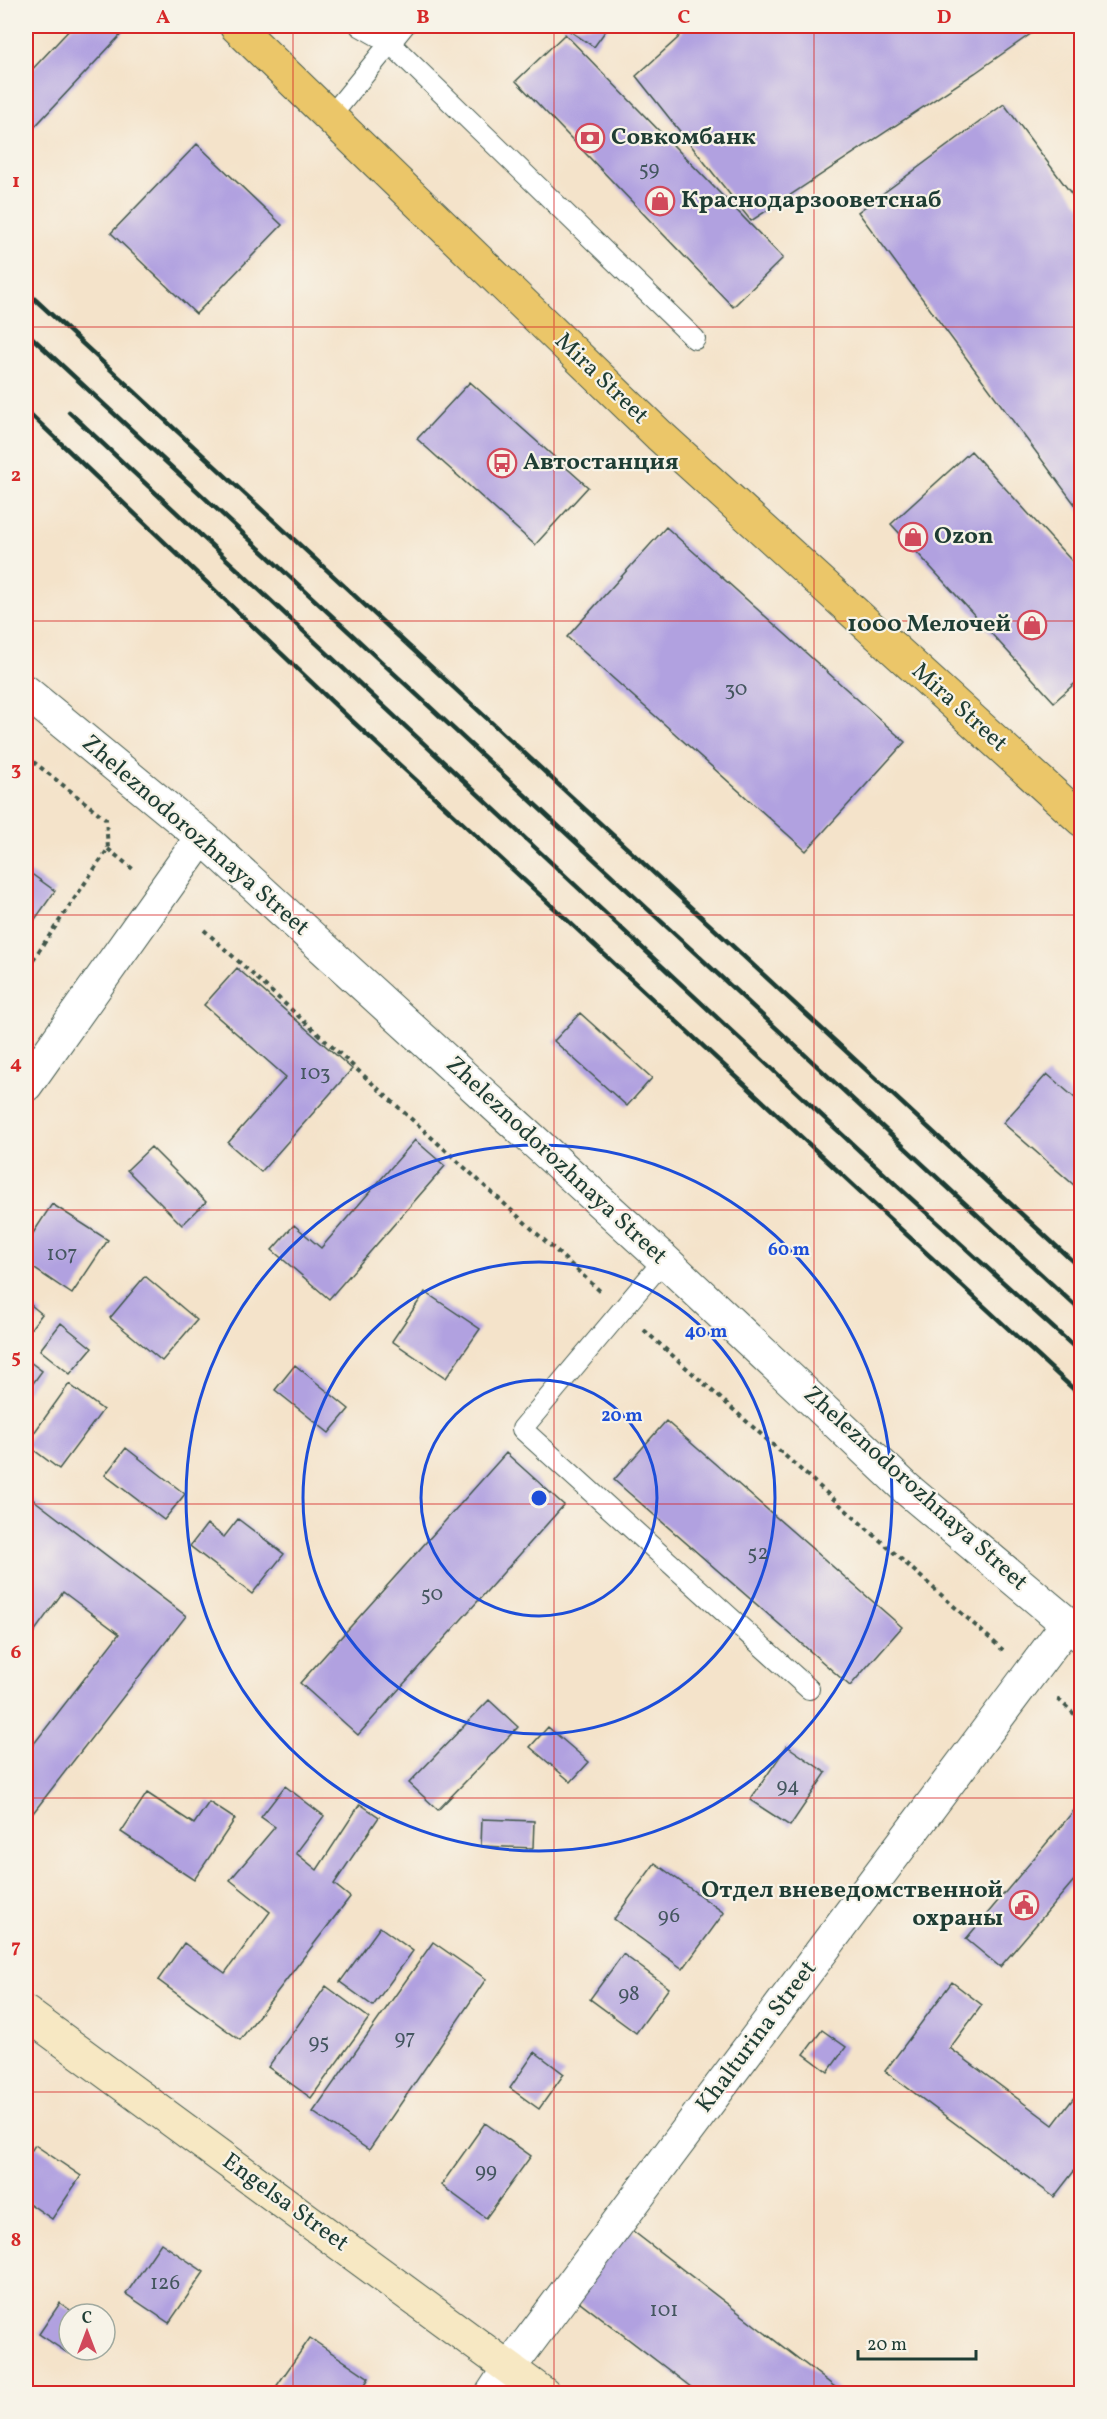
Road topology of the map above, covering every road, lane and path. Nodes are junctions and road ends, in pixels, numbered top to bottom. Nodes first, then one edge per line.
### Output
1 (236, 26) edge
2 (360, 26) edge
3 (404, 26) edge
4 (390, 43) junction
5 (330, 117) junction
6 (695, 339) dead end
7 (26, 692) edge
8 (26, 756) edge
9 (1082, 820) edge
10 (202, 837) junction
11 (108, 849) junction
12 (141, 875) dead end
13 (26, 970) edge
14 (26, 1085) edge
15 (664, 1260) junction
16 (1075, 1630) edge
17 (809, 1689) dead end
18 (26, 2013) edge
19 (500, 2381) edge
20 (544, 2394) edge

1 - 5 main road, Mira Street
2 - 4 lane
3 - 4 lane
4 - 5 lane
4 - 6 lane
5 - 9 main road, Mira Street
7 - 10 street, Zheleznodorozhnaya Street
8 - 11 path
10 - 14 street
10 - 15 street, Zheleznodorozhnaya Street
11 - 12 path
11 - 13 path
15 - 16 street, Zheleznodorozhnaya Street
15 - 17 lane
16 - 19 street, Khalturina Street
18 - 19 street, Engelsa Street
19 - 20 street, Engelsa Street

